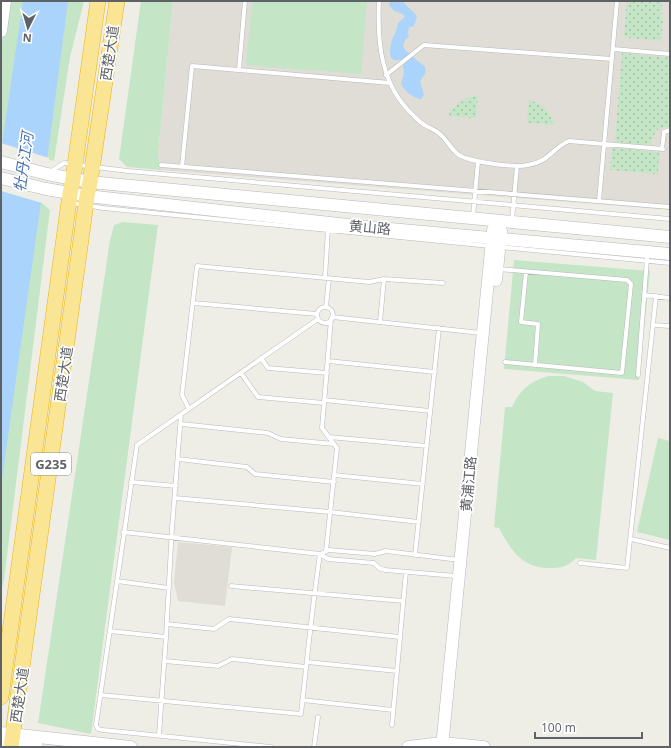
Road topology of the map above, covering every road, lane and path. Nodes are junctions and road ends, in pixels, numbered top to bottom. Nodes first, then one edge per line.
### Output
1 (5, 1) edge
2 (98, 1) edge
3 (117, 1) edge
4 (245, 1) edge
5 (378, 1) edge
6 (617, 1) edge
7 (1, 31) edge
8 (613, 49) junction
9 (670, 54) edge
10 (612, 59) junction
11 (239, 70) junction
12 (386, 75) junction
13 (390, 83) junction
14 (670, 130) edge
15 (604, 144) junction
16 (1, 162) edge
17 (478, 162) junction
18 (161, 165) dead end
19 (92, 166) junction
20 (517, 166) junction
21 (182, 167) junction
22 (74, 171) junction
23 (1, 178) edge
24 (90, 182) junction
25 (475, 191) junction
26 (515, 194) junction
27 (65, 198) junction
28 (86, 201) junction
29 (600, 201) junction
30 (474, 202) junction
31 (514, 205) junction
32 (670, 207) edge
33 (473, 219) junction
34 (670, 219) edge
35 (503, 222) junction
36 (329, 226) junction
37 (670, 237) edge
38 (496, 243) junction
39 (670, 254) edge
40 (647, 256) junction
41 (670, 263) edge
42 (493, 268) junction
43 (526, 272) junction
44 (327, 278) junction
45 (384, 279) junction
46 (443, 283) dead end
47 (644, 295) junction
48 (656, 296) junction
49 (670, 298) edge
50 (193, 303) junction
51 (326, 307) junction
52 (317, 317) junction
53 (332, 318) junction
54 (380, 322) junction
55 (653, 325) junction
56 (670, 326) edge
57 (439, 328) junction
58 (483, 333) junction
59 (262, 358) junction
60 (328, 361) junction
61 (505, 362) dead end
62 (535, 365) junction
63 (241, 372) junction
64 (435, 372) junction
65 (327, 373) junction
66 (638, 375) dead end
67 (324, 402) junction
68 (189, 409) junction
69 (430, 411) junction
70 (181, 414) junction
71 (180, 424) junction
72 (329, 437) junction
73 (334, 444) junction
74 (427, 446) junction
75 (178, 459) junction
76 (334, 475) junction
77 (130, 482) junction
78 (334, 482) junction
79 (423, 484) junction
80 (176, 486) junction
81 (175, 498) junction
82 (330, 512) junction
83 (418, 522) junction
84 (124, 532) junction
85 (172, 537) junction
86 (631, 539) junction
87 (670, 548) edge
88 (326, 551) junction
89 (320, 554) junction
90 (415, 555) junction
91 (461, 560) junction
92 (580, 563) dead end
93 (406, 572) junction
94 (460, 577) junction
95 (117, 581) junction
96 (231, 586) dead end
97 (169, 588) junction
98 (314, 593) junction
99 (403, 601) junction
100 (167, 624) junction
101 (311, 628) junction
102 (110, 631) junction
103 (166, 637) junction
104 (400, 637) junction
105 (165, 661) junction
106 (307, 665) junction
107 (397, 671) junction
108 (101, 695) junction
109 (1, 697) edge
110 (302, 700) junction
111 (161, 701) junction
112 (393, 710) junction
113 (318, 717) dead end
114 (392, 725) dead end
115 (159, 735) junction
116 (8, 740) edge
117 (446, 745) edge
118 (37, 747) edge
119 (131, 747) edge
120 (271, 747) edge
121 (314, 747) edge
122 (408, 747) edge
123 (484, 747) edge

1 - 7 main road
2 - 22 highway, 西楚大道
3 - 19 highway, 西楚大道
4 - 11 lane
5 - 12 lane
6 - 8 lane
8 - 9 lane
8 - 10 lane
10 - 12 lane
10 - 15 lane
11 - 13 lane
11 - 21 lane
12 - 13 lane
13 - 17 lane
14 - 15 lane
15 - 20 lane
15 - 29 lane
16 - 22 main road, 黄山路
17 - 20 lane
17 - 25 lane
18 - 21 lane
19 - 22 lane
19 - 24 highway, 西楚大道
19 - 30 lane
20 - 26 lane
21 - 25 lane
22 - 24 main road, 黄山路
22 - 27 highway, G235
23 - 27 main road, 黄山路
24 - 28 highway, 西楚大道 / G235
24 - 33 main road, 黄山路
25 - 26 lane
25 - 30 lane
26 - 29 lane
26 - 31 lane
27 - 28 main road, 黄山路
27 - 109 highway, 西楚大道 / G235
28 - 36 main road, 黄山路
28 - 116 highway, 西楚大道 / G235
29 - 32 lane
30 - 31 lane
30 - 33 lane
31 - 34 lane
31 - 35 lane
33 - 35 main road, 黄山路
35 - 37 main road, 黄山路
35 - 38 main road, 黄浦江路
36 - 38 main road, 黄山路
36 - 44 lane
38 - 40 main road, 黄山路
38 - 42 main road, 黄浦江路
39 - 40 main road, 黄山路
40 - 41 lane
40 - 47 lane
42 - 43 lane
42 - 58 main road, 黄浦江路
42 - 117 main road, 黄浦江路
43 - 62 lane
43 - 62 lane
44 - 45 lane
44 - 50 lane
44 - 51 lane
45 - 46 lane
45 - 54 lane
47 - 48 lane
47 - 66 lane
48 - 49 lane
48 - 55 lane
50 - 52 lane
50 - 68 lane
51 - 52 lane
51 - 53 lane
52 - 53 lane
52 - 59 lane
53 - 54 lane
53 - 60 lane
54 - 57 lane
55 - 56 lane
55 - 86 lane
57 - 58 lane
57 - 64 lane
58 - 91 main road, 黄浦江路
59 - 63 lane
59 - 65 lane
60 - 64 lane
60 - 65 lane
61 - 62 lane
63 - 67 lane
63 - 68 lane
64 - 69 lane
65 - 67 lane
67 - 69 lane
67 - 72 lane
68 - 70 lane
69 - 74 lane
70 - 71 lane
70 - 77 lane
71 - 73 lane
71 - 75 lane
72 - 73 lane
72 - 74 lane
73 - 76 lane
74 - 79 lane
75 - 78 lane
75 - 80 lane
76 - 78 lane
76 - 79 lane
77 - 80 lane
77 - 84 lane
78 - 82 lane
79 - 83 lane
80 - 81 lane
81 - 82 lane
81 - 85 lane
82 - 83 lane
82 - 88 lane
83 - 90 lane
84 - 85 lane
84 - 95 lane
85 - 89 lane
85 - 97 lane
86 - 87 lane
86 - 92 lane
88 - 89 lane
88 - 90 lane
89 - 93 lane
89 - 98 lane
90 - 91 lane
91 - 94 main road, 黄浦江路
93 - 94 lane
93 - 99 lane
94 - 117 main road, 黄浦江路
95 - 97 lane
95 - 102 lane
96 - 98 lane
97 - 100 lane
98 - 99 lane
98 - 101 lane
99 - 104 lane
100 - 101 lane
100 - 103 lane
101 - 104 lane
101 - 106 lane
102 - 103 lane
102 - 108 lane
103 - 105 lane
104 - 107 lane
105 - 106 lane
105 - 111 lane
106 - 107 lane
106 - 110 lane
107 - 112 lane
108 - 111 lane
108 - 115 lane
110 - 111 lane
110 - 112 lane
111 - 115 lane
112 - 114 lane
113 - 121 lane
115 - 120 lane
116 - 118 main road
116 - 119 main road
117 - 122 main road
117 - 123 main road

